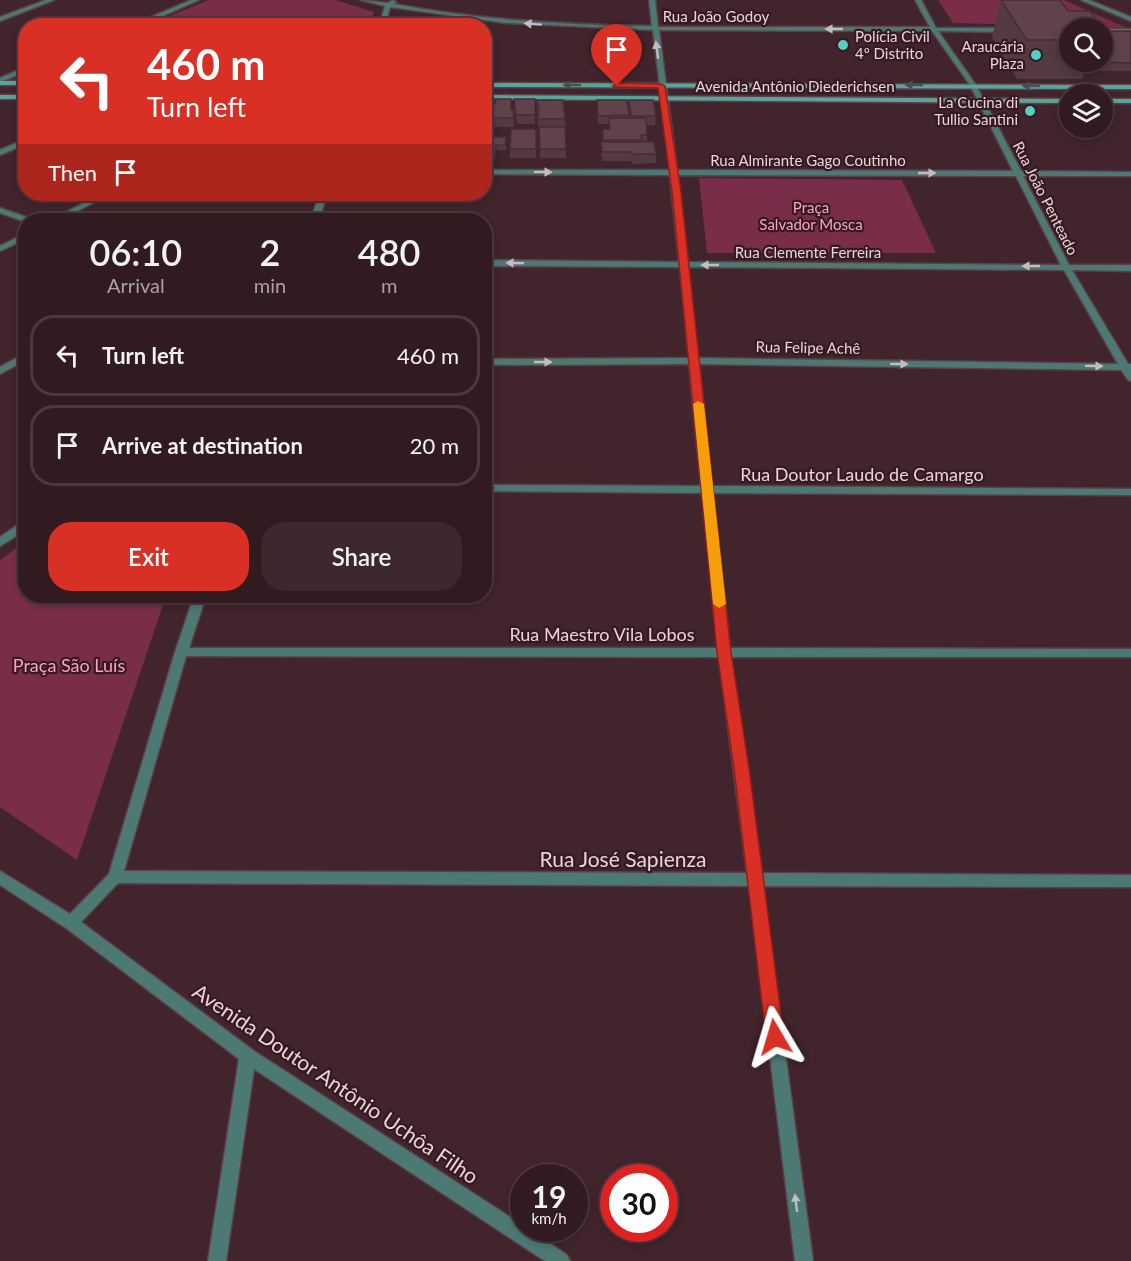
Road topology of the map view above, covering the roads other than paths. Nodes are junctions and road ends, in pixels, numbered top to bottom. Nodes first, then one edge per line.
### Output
1 (51, 0) edge
2 (196, 0) edge
3 (364, 0) edge
4 (396, 0) edge
5 (652, 0) edge
6 (918, 0) edge
7 (1084, 0) edge
8 (388, 5) junction
9 (152, 18) edge
10 (384, 18) edge
11 (481, 18) edge
12 (0, 19) edge
13 (1131, 19) edge
14 (492, 20) edge
15 (654, 29) junction
16 (934, 30) junction
17 (1013, 30) edge
18 (1113, 31) edge
19 (1131, 31) edge
20 (18, 73) edge
21 (0, 81) edge
22 (18, 82) edge
23 (492, 85) edge
24 (973, 85) junction
25 (661, 86) junction
26 (1131, 87) edge
27 (0, 97) edge
28 (18, 97) edge
29 (492, 98) edge
30 (663, 99) junction
31 (981, 100) junction
32 (1059, 101) edge
33 (1113, 101) edge
34 (1131, 101) edge
35 (18, 145) edge
36 (0, 153) edge
37 (492, 172) edge
38 (674, 173) junction
39 (1017, 173) junction
40 (1131, 174) edge
41 (93, 201) edge
42 (0, 210) edge
43 (68, 213) edge
44 (18, 217) edge
45 (18, 239) edge
46 (0, 249) edge
47 (492, 263) edge
48 (683, 265) junction
49 (1066, 267) junction
50 (1131, 268) edge
51 (18, 361) edge
52 (694, 361) junction
53 (492, 362) edge
54 (1128, 367) edge
55 (0, 371) edge
56 (1131, 378) edge
57 (492, 488) edge
58 (708, 489) junction
59 (1131, 492) edge
60 (18, 530) edge
61 (0, 542) edge
62 (198, 603) edge
63 (181, 652) junction
64 (724, 652) junction
65 (1131, 653) edge
66 (0, 877) edge
67 (115, 877) junction
68 (754, 880) junction
69 (1131, 881) edge
70 (71, 923) junction
71 (248, 1056) junction
72 (217, 1261) edge
73 (561, 1261) edge
74 (804, 1261) edge

1 - 12 street
2 - 9 street
3 - 8 street, Rua João Godoy
4 - 8 street
5 - 15 street
6 - 16 street, Rua João Penteado
7 - 13 street
8 - 10 street
11 -> 8 street, Rua João Godoy
15 -> 14 street, Rua João Godoy
16 -> 15 street, Rua João Godoy
25 -> 15 street
16 - 17 street, Rua João Godoy
16 - 24 street, Rua João Penteado
18 - 19 street
20 - 21 street
21 - 22 main road
25 -> 23 main road, Avenida Antônio Diederichsen
24 -> 25 main road, Avenida Antônio Diederichsen
26 -> 24 main road, Avenida Antônio Diederichsen
24 - 31 street, Rua João Penteado
25 - 30 street
27 - 28 main road
29 - 30 main road, Avenida Antônio Diederichsen
30 - 31 main road, Avenida Antônio Diederichsen
30 - 38 street
31 - 32 main road, Avenida Antônio Diederichsen
31 - 39 street, Rua João Penteado
33 - 34 main road
35 - 36 street
37 -> 38 street, Rua Almirante Gago Coutinho
38 -> 39 street, Rua Almirante Gago Coutinho
38 - 48 street
39 - 40 street, Rua Almirante Gago Coutinho
39 - 49 street, Rua João Penteado
41 - 43 street
42 - 44 street
45 - 46 street
48 -> 47 street, Rua Clemente Ferreira
49 -> 48 street, Rua Clemente Ferreira
48 - 52 street
49 - 50 street, Rua Clemente Ferreira
49 - 54 street, Rua João Penteado
51 - 55 street
53 -> 52 street, Rua Felipe Achê
52 -> 54 street, Rua Felipe Achê
52 - 58 street
54 - 56 street, Rua João Penteado
57 - 58 street, Rua Doutor Laudo de Camargo
58 - 59 street, Rua Doutor Laudo de Camargo
58 - 64 street
60 - 61 street
62 - 63 street
63 - 64 street, Rua Maestro Vila Lobos
63 - 67 street
64 - 65 street, Rua Maestro Vila Lobos
64 - 68 street
66 - 70 street, Avenida Doutor Antônio Uchôa Filho
67 - 68 street, Rua José Sapienza
67 - 70 street
68 - 69 street, Rua José Sapienza
74 -> 68 street
70 - 71 street, Avenida Doutor Antônio Uchôa Filho
71 - 72 street
71 - 73 street, Avenida Doutor Antônio Uchôa Filho

